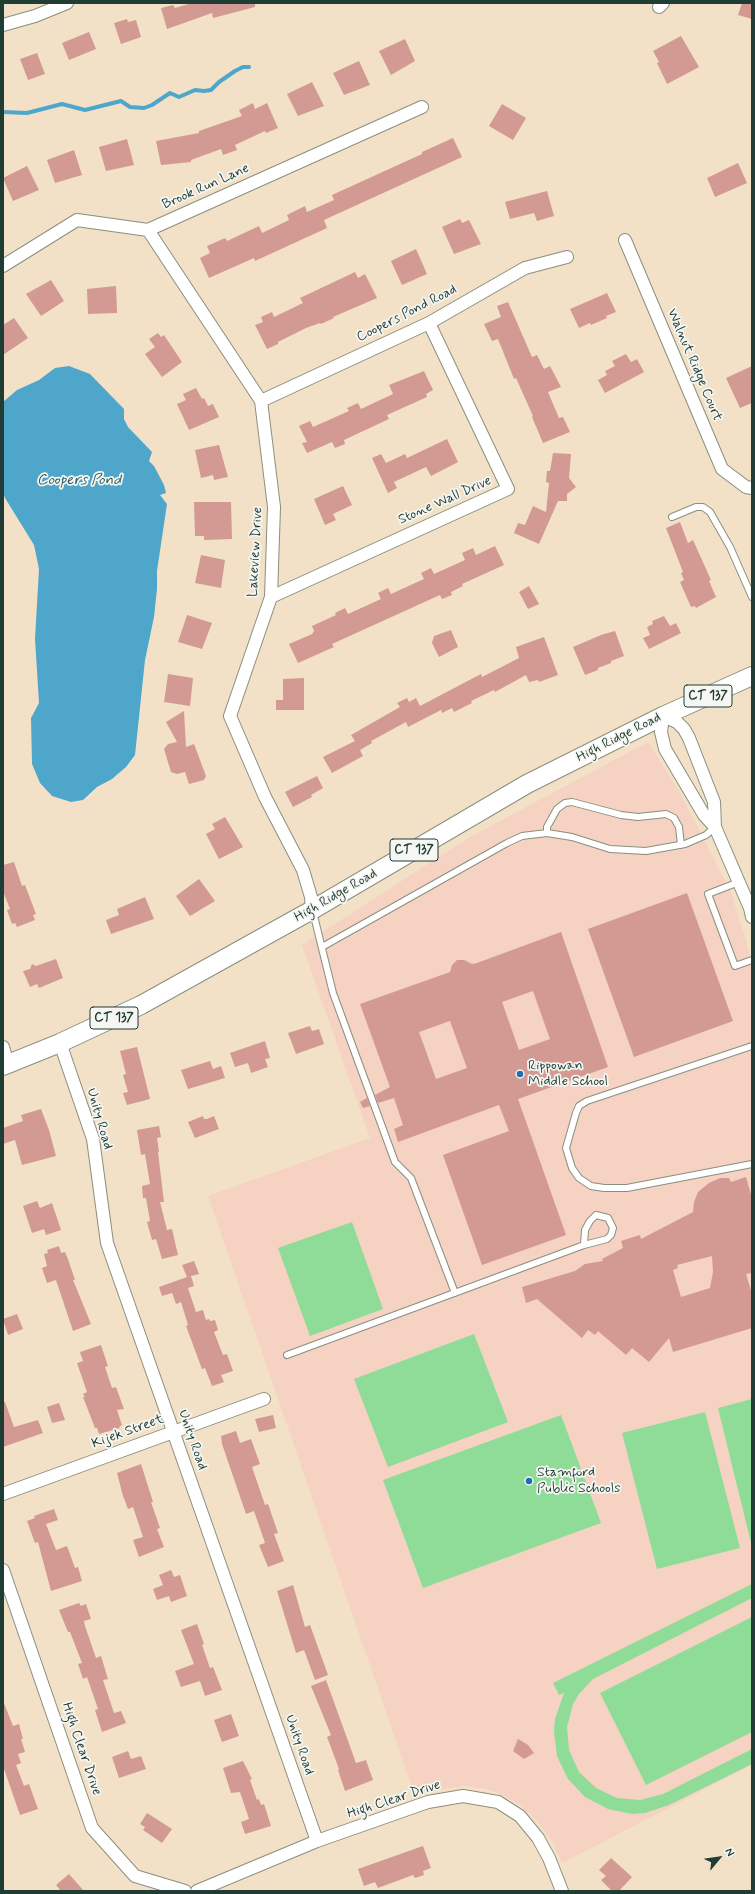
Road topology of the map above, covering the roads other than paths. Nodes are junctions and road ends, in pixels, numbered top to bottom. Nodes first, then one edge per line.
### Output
1 (67, 3) edge
2 (3, 25) edge
3 (422, 107) dead end
4 (148, 230) junction
5 (624, 240) dead end
6 (566, 257) dead end
7 (3, 266) edge
8 (429, 323) junction
9 (261, 401) junction
10 (752, 488) edge
11 (672, 517) dead end
12 (271, 597) junction
13 (752, 597) edge
14 (751, 679) edge
15 (663, 716) junction
16 (715, 827) junction
17 (547, 834) junction
18 (681, 845) junction
19 (739, 882) junction
20 (312, 910) junction
21 (752, 917) edge
22 (322, 947) junction
23 (752, 960) edge
24 (60, 1043) junction
25 (752, 1046) edge
26 (5, 1059) edge
27 (752, 1164) edge
28 (584, 1245) junction
29 (455, 1293) junction
30 (287, 1355) dead end
31 (264, 1399) dead end
32 (173, 1431) junction
33 (3, 1494) edge
34 (3, 1570) edge
35 (317, 1841) junction
36 (185, 1891) edge
37 (197, 1891) edge
38 (562, 1891) edge

1 - 2 street
3 - 4 street, Brook Run Lane
4 - 7 street
4 - 9 street, Lakeview Drive
5 - 10 street, Walnut Ridge Court
6 - 8 street, Coopers Pond Road
8 - 9 street, Coopers Pond Road
8 - 12 street, Stone Wall Drive
9 - 12 street, Lakeview Drive
11 - 13 lane
12 - 20 street, Lakeview Drive
14 - 15 main road, High Ridge Road / CT 137
15 - 16 street
15 - 16 street
15 - 20 main road, High Ridge Road / CT 137
16 - 18 lane
16 - 19 street
17 - 18 lane
17 - 18 lane
17 - 22 lane
19 - 21 street
19 - 23 lane
20 - 22 lane
20 - 24 main road, High Ridge Road / CT 137
22 - 29 lane
24 - 26 main road, High Ridge Road / CT 137
24 - 32 street, Unity Road
25 - 27 lane
28 - 28 lane
28 - 29 lane
29 - 30 lane
31 - 32 street, Kijek Street
32 - 33 street, Kijek Street
32 - 35 street, Unity Road
34 - 36 street, High Clear Drive
35 - 37 street, High Clear Drive
35 - 38 street, High Clear Drive

